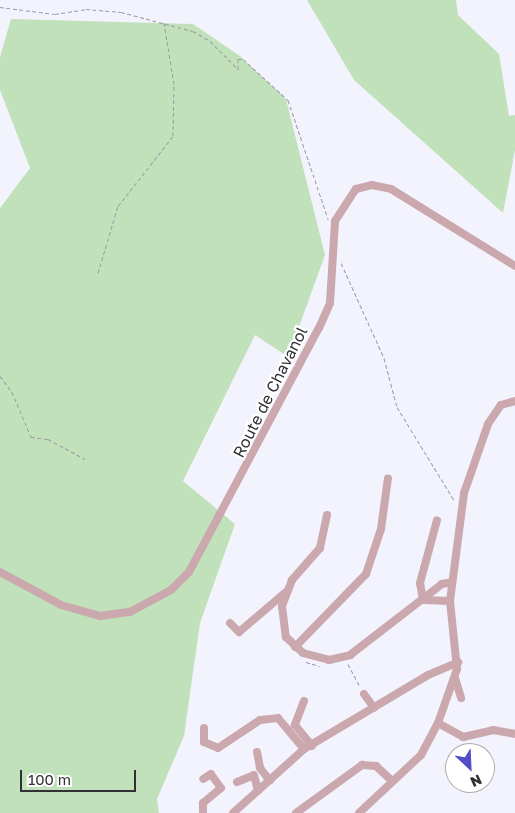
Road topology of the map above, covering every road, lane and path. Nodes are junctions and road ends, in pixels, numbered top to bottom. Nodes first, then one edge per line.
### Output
1 (0, 7) edge
2 (164, 23) junction
3 (334, 230) junction
4 (332, 250) junction
5 (515, 266) edge
6 (98, 273) dead end
7 (0, 376) edge
8 (515, 401) edge
9 (85, 459) dead end
10 (388, 478) dead end
11 (462, 503) junction
12 (327, 515) dead end
13 (437, 520) dead end
14 (0, 572) edge
15 (452, 582) junction
16 (286, 592) junction
17 (423, 600) junction
18 (450, 601) junction
19 (230, 623) dead end
20 (295, 647) junction
21 (344, 658) junction
22 (458, 662) junction
23 (455, 678) junction
24 (364, 694) joint
25 (461, 698) dead end
26 (304, 701) dead end
27 (374, 708) junction
28 (438, 723) junction
29 (204, 728) dead end
30 (514, 731) edge
31 (308, 748) junction
32 (257, 752) dead end
33 (203, 779) dead end
34 (270, 781) junction
35 (392, 781) junction
36 (237, 782) dead end
37 (258, 792) junction
38 (203, 813) edge
39 (233, 813) edge
40 (296, 813) edge
41 (359, 813) edge

1 - 2 path
2 - 3 path
2 - 6 path
3 - 4 street, Route de Chavanol
3 - 5 street, Route de Chavanol
4 - 11 path
4 - 14 street, Route de Chavanol
7 - 9 path
8 - 11 street
10 - 20 street
11 - 15 street
12 - 16 street
13 - 17 street
15 - 17 street
15 - 18 street
16 - 19 street
16 - 20 street
17 - 18 street
17 - 21 street
18 - 22 street
20 - 21 street
21 - 24 path
22 - 23 street
22 - 27 street
23 - 25 street
23 - 28 street
24 - 27 street
26 - 31 street
27 - 31 street
28 - 30 street
28 - 35 street
29 - 31 street
31 - 34 street
32 - 34 street
33 - 38 street
34 - 37 street
35 - 40 street
35 - 41 street
36 - 37 street
37 - 39 street

